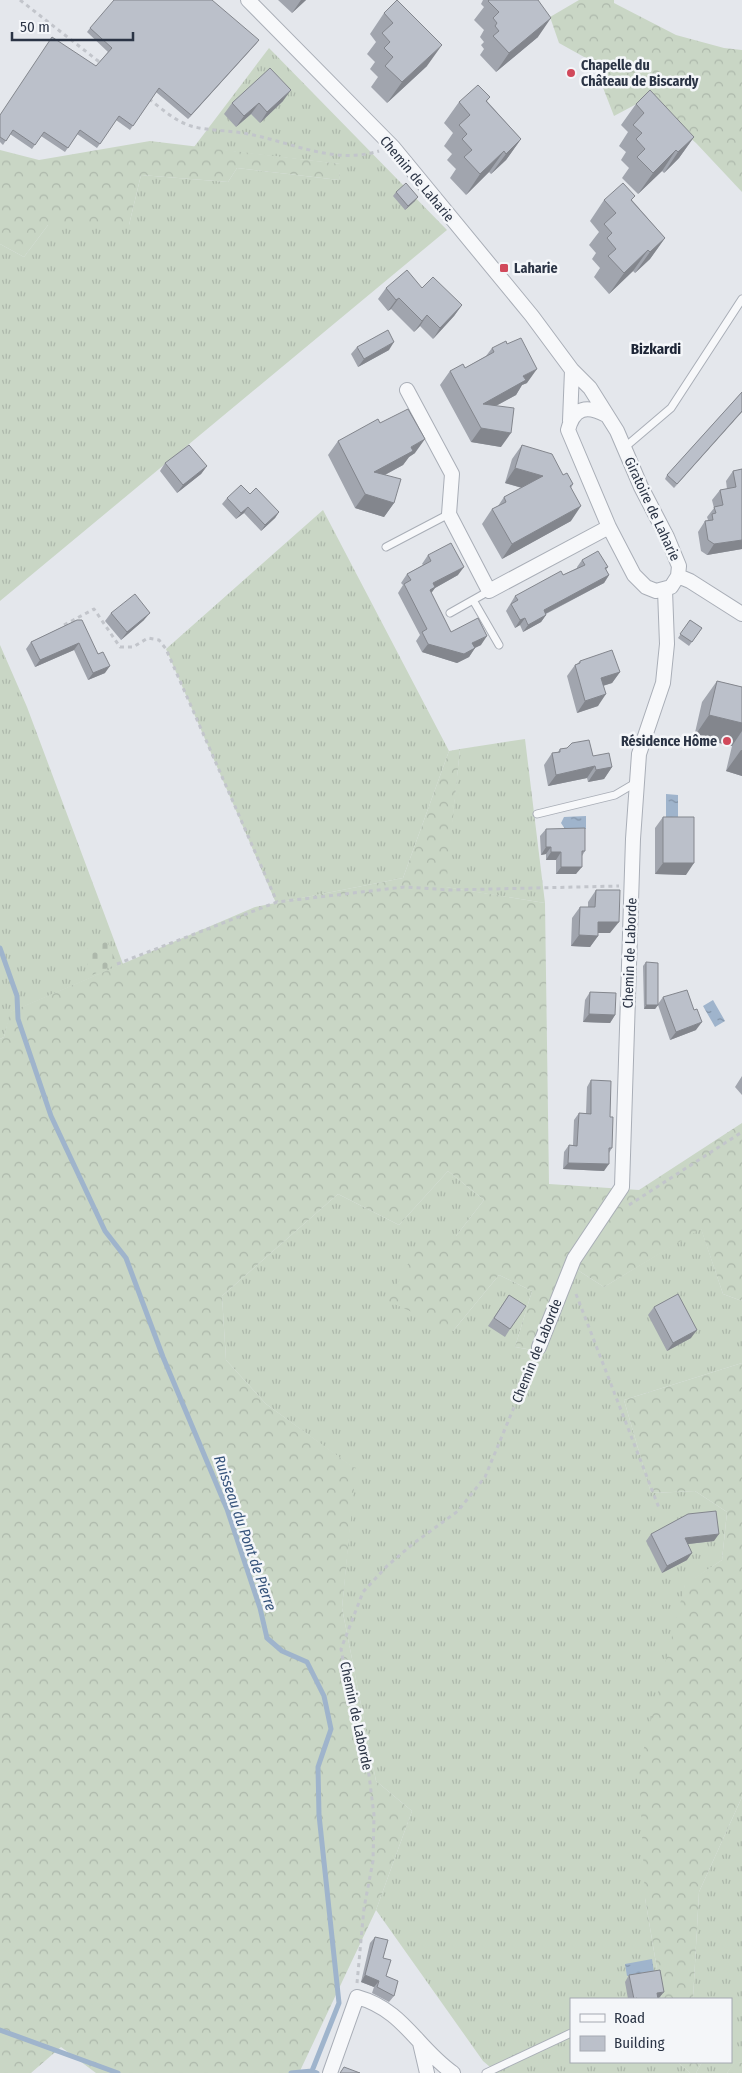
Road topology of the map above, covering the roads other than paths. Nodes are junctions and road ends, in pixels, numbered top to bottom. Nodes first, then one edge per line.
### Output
1 (248, 0) edge
2 (742, 299) edge
3 (572, 370) junction
4 (407, 390) dead end
5 (606, 415) junction
6 (570, 422) junction
7 (624, 448) junction
8 (449, 514) junction
9 (609, 527) junction
10 (386, 547) dead end
11 (678, 576) junction
12 (665, 590) junction
13 (489, 591) junction
14 (473, 600) junction
15 (450, 613) dead end
16 (742, 614) edge
17 (499, 645) dead end
18 (637, 782) junction
19 (537, 814) dead end
20 (539, 1347) road end
21 (570, 2033) edge
22 (420, 2042) junction
23 (332, 2067) edge
24 (427, 2073) edge
25 (453, 2073) edge
26 (486, 2073) edge

1 - 3 street, Chemin de Laharie
2 - 7 lane
3 - 5 street, Chemin de Laharie
3 - 6 street
4 - 8 street
5 - 6 street
5 - 7 street, Giratoire de Laharie
6 - 9 street
7 - 11 street, Giratoire de Laharie
8 - 10 lane
8 - 13 street
9 - 12 street
9 - 13 street
11 - 12 street, Giratoire de Laharie
11 - 16 street
12 - 18 street, Chemin de Laborde
13 - 14 lane
14 - 15 lane
14 - 17 lane
18 - 19 lane
18 - 20 street, Chemin de Laborde
21 - 26 lane
22 - 23 street
22 - 24 street
22 - 25 street

